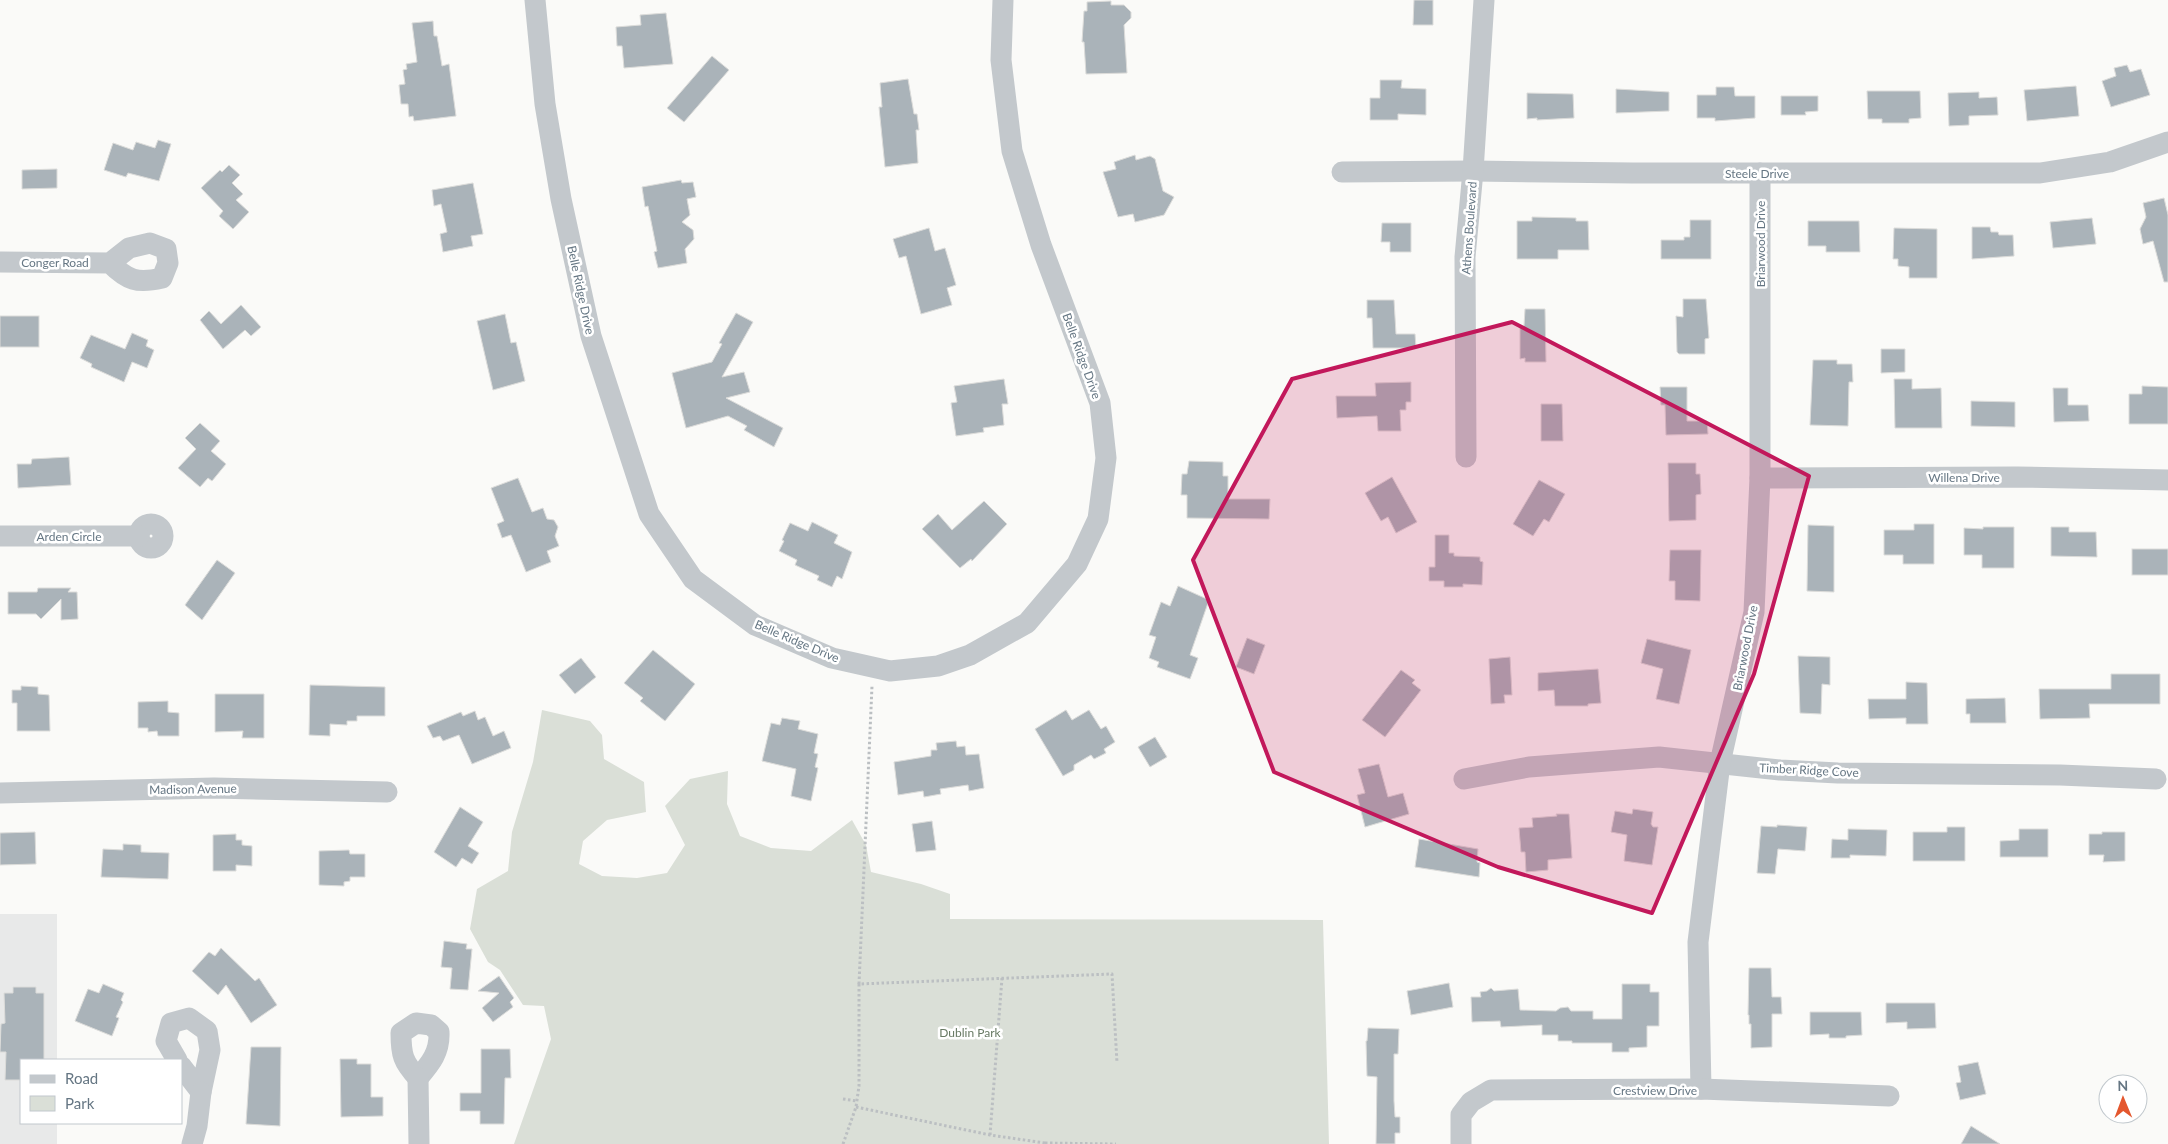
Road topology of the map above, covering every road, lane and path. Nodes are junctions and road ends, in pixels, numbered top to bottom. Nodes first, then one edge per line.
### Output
1 (535, 0) edge
2 (1003, 0) edge
3 (1484, 0) edge
4 (2168, 142) edge
5 (1473, 171) junction
6 (1342, 172) dead end
7 (1760, 173) junction
8 (0, 262) edge
9 (110, 263) dead end
10 (1466, 457) dead end
11 (1760, 478) junction
12 (2168, 480) edge
13 (0, 536) edge
14 (139, 536) dead end
15 (873, 683) dead end
16 (1720, 763) junction
17 (1464, 779) dead end
18 (2156, 779) dead end
19 (387, 792) dead end
20 (0, 793) edge
21 (1002, 978) junction
22 (859, 984) junction
23 (176, 1059) edge
24 (1117, 1063) dead end
25 (182, 1067) edge
26 (418, 1078) dead end
27 (1701, 1090) junction
28 (201, 1092) junction
29 (1889, 1096) dead end
30 (843, 1099) dead end
31 (857, 1101) junction
32 (856, 1107) junction
33 (990, 1136) junction
34 (192, 1144) edge
35 (419, 1144) edge
36 (843, 1144) edge
37 (1045, 1144) edge
38 (1116, 1144) edge
39 (1461, 1144) edge

1 - 2 street, Belle Ridge Drive
3 - 5 street, Athens Boulevard
4 - 7 street, Steele Drive
5 - 6 street, Steele Drive
5 - 7 street, Steele Drive
5 - 10 street, Athens Boulevard
7 - 11 street, Briarwood Drive
8 - 9 street, Conger Road
11 - 12 street, Willena Drive
11 - 16 street, Briarwood Drive
13 - 14 street, Arden Circle
15 - 22 path
16 - 17 street, Timber Ridge Cove
16 - 18 street, Timber Ridge Cove
16 - 27 street, Briarwood Drive
19 - 20 street, Madison Avenue
21 - 22 path
21 - 24 path
21 - 33 path
22 - 31 path
23 - 28 street
25 - 28 street
26 - 35 street
27 - 29 street, Crestview Drive
27 - 39 street, Crestview Drive
28 - 34 street
30 - 31 path
31 - 32 path
32 - 33 path
32 - 36 path
33 - 37 path
37 - 38 path

